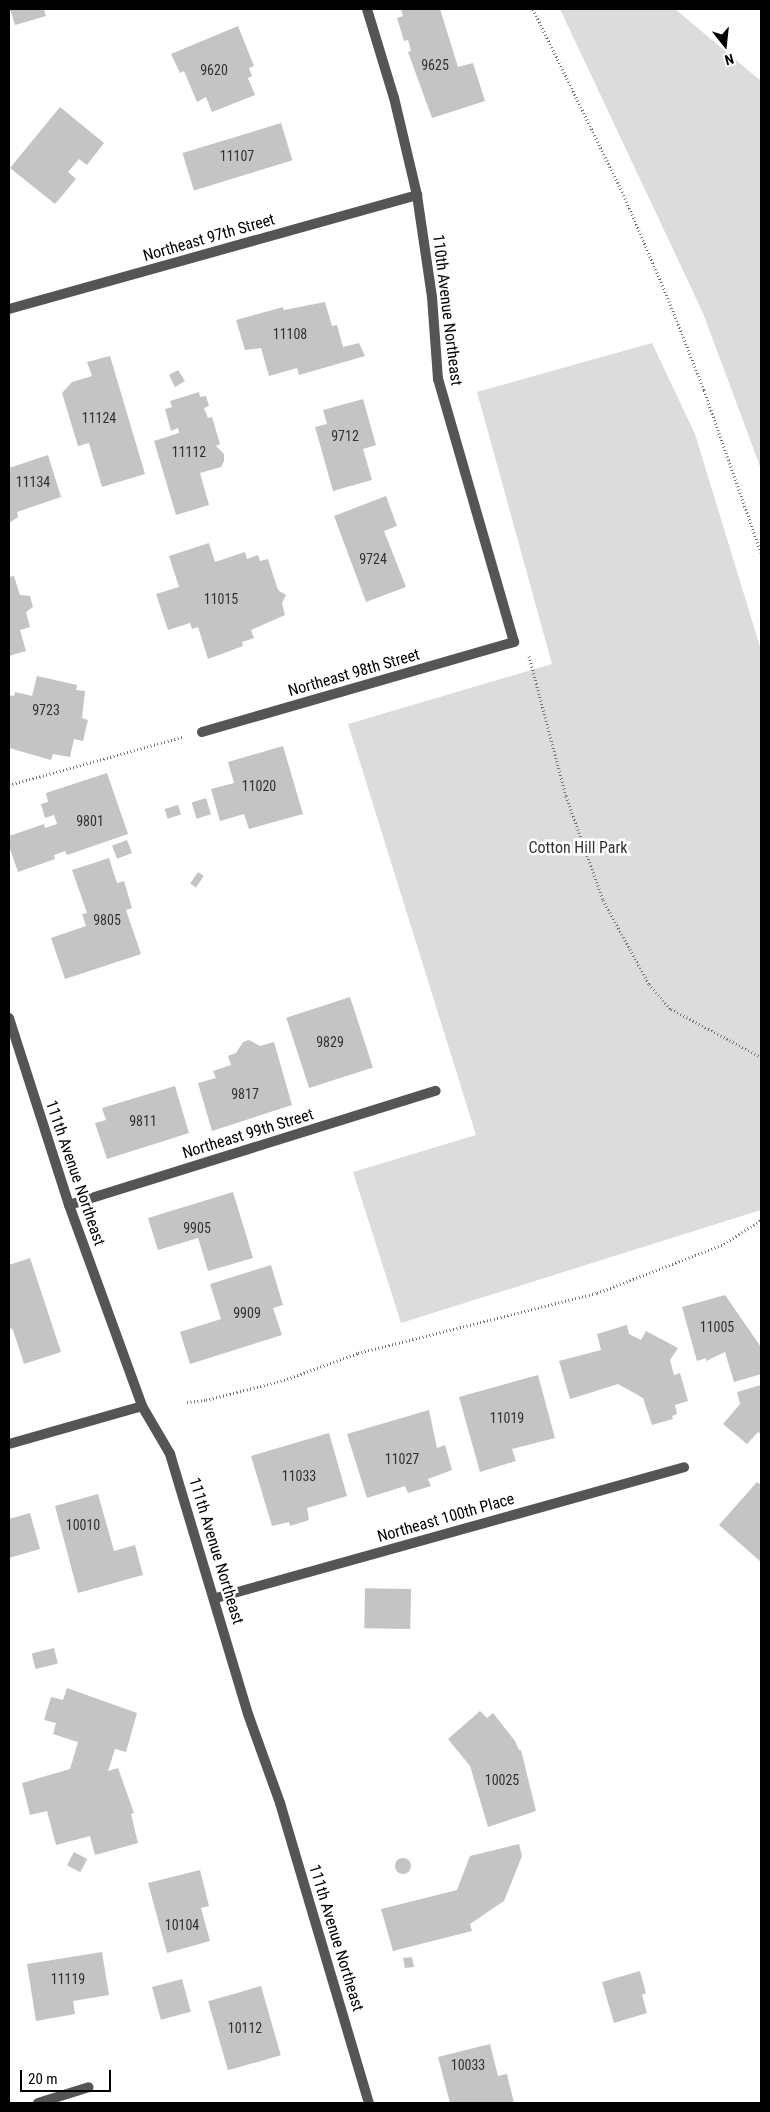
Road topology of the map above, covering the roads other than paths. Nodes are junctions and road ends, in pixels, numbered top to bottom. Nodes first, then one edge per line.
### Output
1 (367, 9) edge
2 (417, 195) junction
3 (9, 309) edge
4 (514, 642) joint
5 (202, 732) road end
6 (9, 1018) edge
7 (436, 1091) dead end
8 (69, 1205) junction
9 (142, 1406) junction
10 (9, 1444) edge
11 (684, 1467) dead end
12 (216, 1598) junction
13 (89, 2087) dead end
14 (38, 2103) edge
15 (369, 2103) edge

1 - 2 street, 110th Avenue Northeast
2 - 3 street, Northeast 97th Street
2 - 4 street, 110th Avenue Northeast
4 - 5 street, Northeast 98th Street
6 - 8 street, 111th Avenue Northeast
7 - 8 street, Northeast 99th Street
8 - 9 street, 111th Avenue Northeast
9 - 10 street
9 - 12 street, 111th Avenue Northeast
11 - 12 street, Northeast 100th Place
12 - 15 street, 111th Avenue Northeast
13 - 14 street

